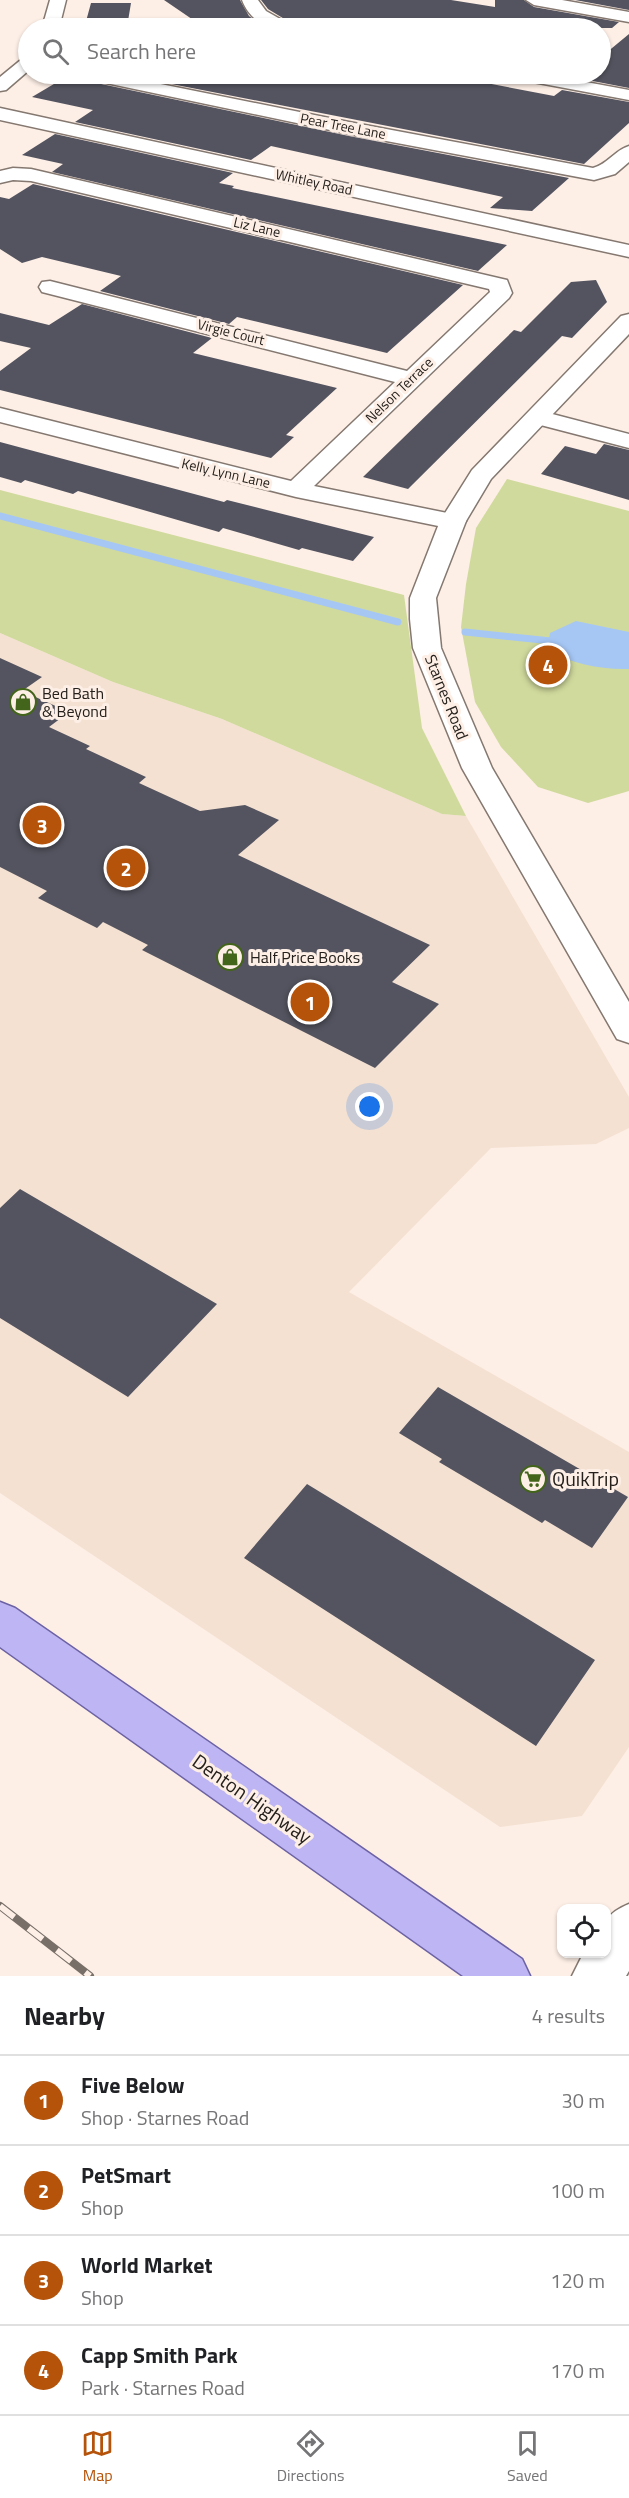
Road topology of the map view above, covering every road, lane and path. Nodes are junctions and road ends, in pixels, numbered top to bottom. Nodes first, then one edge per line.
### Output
1 (58, 0) edge
2 (250, 0) edge
3 (534, 0) edge
4 (629, 17) edge
5 (54, 18) edge
6 (264, 18) edge
7 (18, 72) edge
8 (136, 84) edge
9 (570, 84) edge
10 (0, 87) edge
11 (629, 95) edge
12 (0, 114) edge
13 (629, 152) edge
14 (4, 176) edge
15 (629, 251) edge
16 (50, 286) dead end
17 (502, 290) joint
18 (629, 321) edge
19 (411, 379) junction
20 (0, 415) edge
21 (537, 417) junction
22 (629, 441) edge
23 (296, 490) junction
24 (453, 521) junction
25 (629, 1031) edge
26 (0, 1622) edge
27 (629, 1928) edge
28 (505, 1976) edge
29 (597, 1976) edge

1 - 5 street
2 - 6 street
3 - 4 street
7 - 10 street
8 - 13 street, Pear Tree Lane
9 - 11 street
12 - 15 street, Whitley Road
14 - 17 street, Liz Lane
16 - 19 street, Virgie Court
17 - 19 street, Nelson Terrace
18 - 21 street, Starnes Road
19 - 23 street, Nelson Terrace
20 - 23 street, Kelly Lynn Lane
21 - 22 street
21 - 24 street, Starnes Road
23 - 24 street, Kelly Lynn Lane
24 - 25 street, Starnes Road
26 - 28 main road, Denton Highway
27 - 29 street

